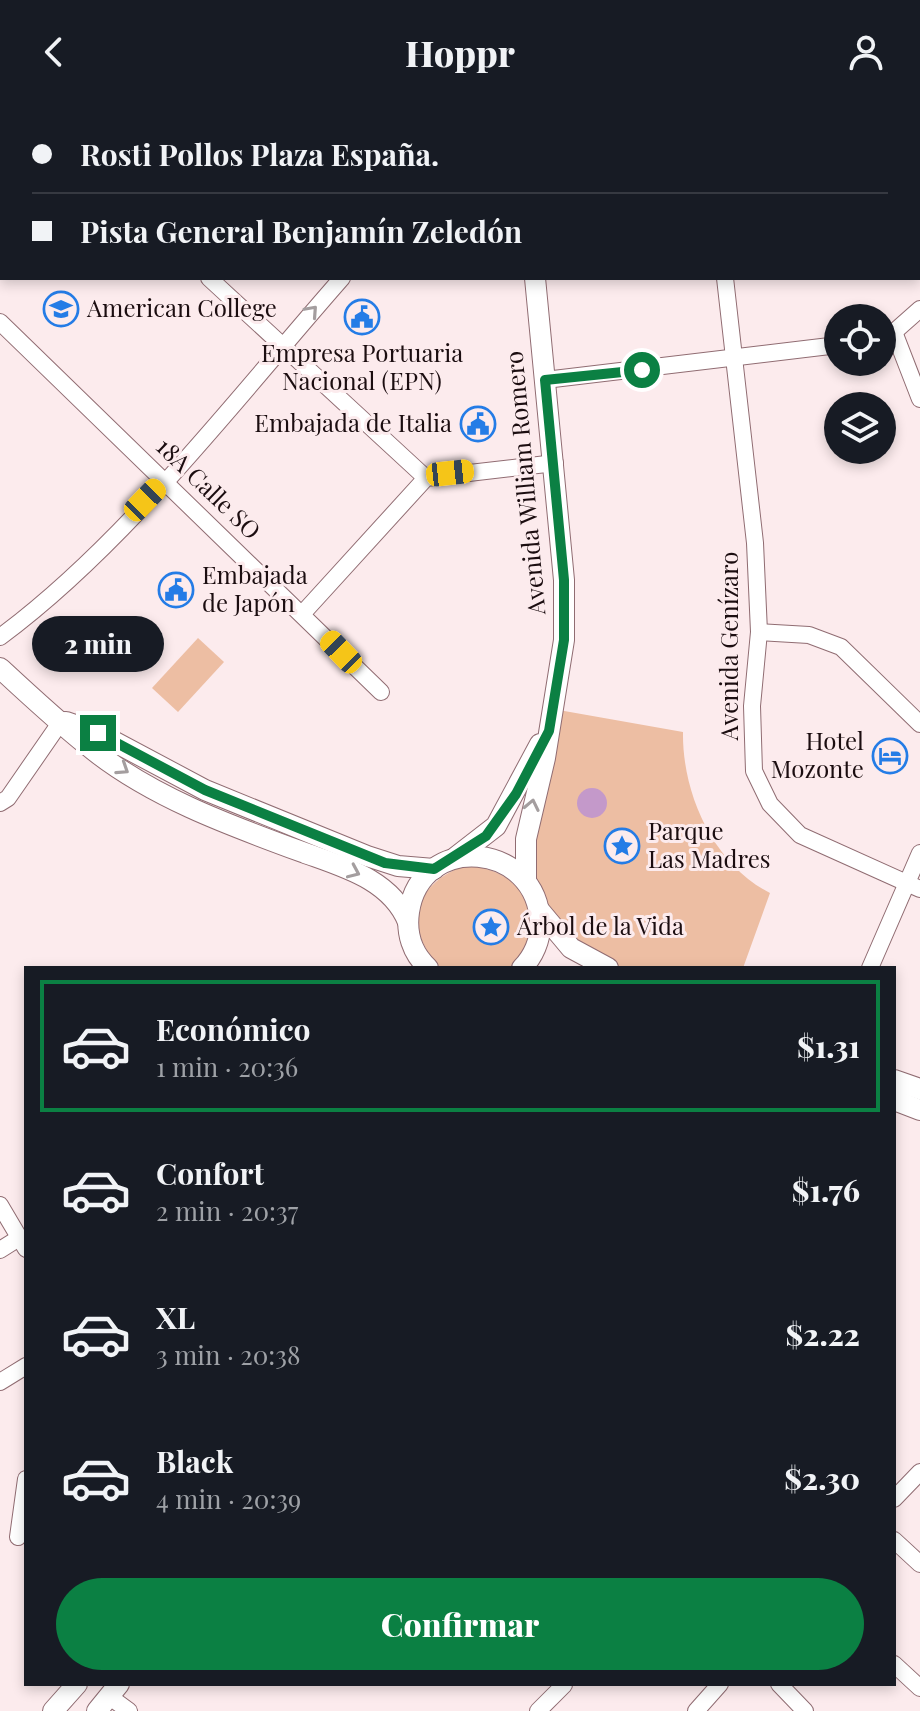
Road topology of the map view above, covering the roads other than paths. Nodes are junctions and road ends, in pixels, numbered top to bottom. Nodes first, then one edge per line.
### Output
1 (211, 280) edge
2 (340, 280) edge
3 (535, 280) edge
4 (725, 280) edge
5 (920, 309) edge
6 (0, 322) edge
7 (896, 328) edge
8 (283, 345) junction
9 (824, 347) edge
10 (896, 350) edge
11 (734, 358) junction
12 (545, 380) junction
13 (920, 399) edge
14 (555, 463) junction
15 (426, 478) junction
16 (164, 481) junction
17 (303, 613) junction
18 (759, 632) junction
19 (0, 637) edge
20 (0, 668) edge
21 (381, 692) dead end
22 (62, 720) junction
23 (920, 724) edge
24 (549, 731) junction
25 (0, 803) edge
26 (920, 853) edge
27 (443, 864) junction
28 (526, 881) junction
29 (913, 886) edge
30 (540, 911) junction
31 (408, 922) junction
32 (412, 959) edge
33 (523, 966) edge
34 (604, 966) edge
35 (871, 966) edge
36 (896, 1081) edge
37 (896, 1086) edge
38 (919, 1088) edge
39 (896, 1101) edge
40 (920, 1110) edge
41 (0, 1205) edge
42 (23, 1244) edge
43 (0, 1250) edge
44 (24, 1367) edge
45 (0, 1382) edge
46 (920, 1472) edge
47 (896, 1497) edge
48 (24, 1508) edge
49 (0, 1531) edge
50 (22, 1538) edge
51 (896, 1542) edge
52 (920, 1564) edge
53 (896, 1666) edge
54 (75, 1686) edge
55 (563, 1686) edge
56 (718, 1686) edge
57 (781, 1686) edge
58 (920, 1688) edge
59 (109, 1697) edge
60 (53, 1711) edge
61 (129, 1711) edge
62 (538, 1711) edge
63 (696, 1711) edge
64 (805, 1711) edge

1 - 8 street
8 -> 2 street
3 - 12 main road, Avenida William Romero
4 - 11 street, Avenida Genízaro
5 - 7 street
6 - 16 street, 18A Calle SO
8 - 15 street
8 - 16 street
9 - 11 street
10 - 13 street
11 - 12 street
11 - 18 street, Avenida Genízaro
12 - 14 main road, Avenida William Romero
14 - 15 street
14 - 24 main road, Avenida William Romero
15 - 17 street
16 - 17 street, 18A Calle SO
16 - 19 street
17 - 21 street, 18A Calle SO
18 - 23 street
18 - 29 street, Avenida Genízaro
20 - 22 main road
22 - 25 street
22 - 27 main road
22 -> 31 main road
24 - 27 main road, Avenida William Romero
28 -> 24 main road, Avenida William Romero
26 - 29 street
27 - 28 main road
27 - 31 main road, Avenida William Romero
28 - 30 main road
29 - 35 street
30 - 33 main road
30 - 34 main road
31 - 32 main road
36 - 38 main road
37 - 38 main road
39 - 40 main road
41 - 42 street
42 - 43 street
44 - 45 street
46 - 47 street
48 - 50 street
49 - 50 street
51 - 52 street
53 - 58 street
54 - 60 main road
55 - 62 street
56 - 63 street
57 - 64 street
59 - 61 street

